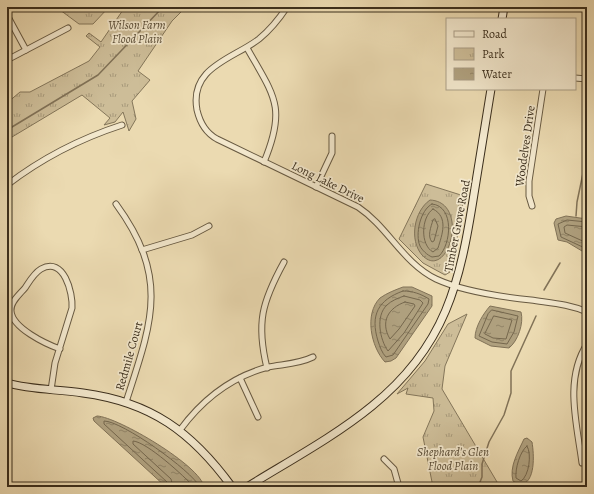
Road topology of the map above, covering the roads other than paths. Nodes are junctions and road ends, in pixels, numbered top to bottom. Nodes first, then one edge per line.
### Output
1 (287, 7) edge
2 (504, 7) edge
3 (7, 14) edge
4 (502, 18) edge
5 (68, 28) dead end
6 (247, 48) junction
7 (26, 50) junction
8 (7, 60) edge
9 (576, 78) edge
10 (587, 79) edge
11 (491, 90) edge
12 (543, 90) edge
13 (122, 125) dead end
14 (332, 136) dead end
15 (264, 162) junction
16 (7, 185) edge
17 (316, 187) junction
18 (116, 204) dead end
19 (532, 206) dead end
20 (209, 226) dead end
21 (142, 250) junction
22 (284, 262) dead end
23 (456, 285) junction
24 (587, 312) edge
25 (587, 344) edge
26 (60, 349) junction
27 (313, 357) dead end
28 (267, 368) junction
29 (240, 378) junction
30 (7, 383) edge
31 (51, 390) junction
32 (126, 402) junction
33 (258, 416) dead end
34 (180, 430) junction
35 (384, 459) dead end
36 (582, 463) dead end
37 (232, 487) edge
38 (247, 487) edge
39 (399, 487) edge

1 - 6 street, Long Lake Drive
2 - 4 street
3 - 7 street
5 - 7 street
6 - 15 street
6 - 15 street, Long Lake Drive
7 - 8 street
9 - 10 street
11 - 23 street, Timber Grove Road
12 - 19 street, Woodelves Drive
13 - 16 street
14 - 17 street
15 - 17 street, Long Lake Drive
17 - 23 street, Long Lake Drive
18 - 21 street, Redmile Court
20 - 21 street
21 - 32 street, Redmile Court
22 - 28 street
23 - 24 street, Long Lake Drive
23 - 38 street, Timber Grove Road
25 - 36 street
26 - 26 street
26 - 31 street
27 - 28 street
28 - 29 street
29 - 33 street
29 - 34 street
30 - 31 street
31 - 32 street
32 - 34 street
34 - 37 street
35 - 39 street

